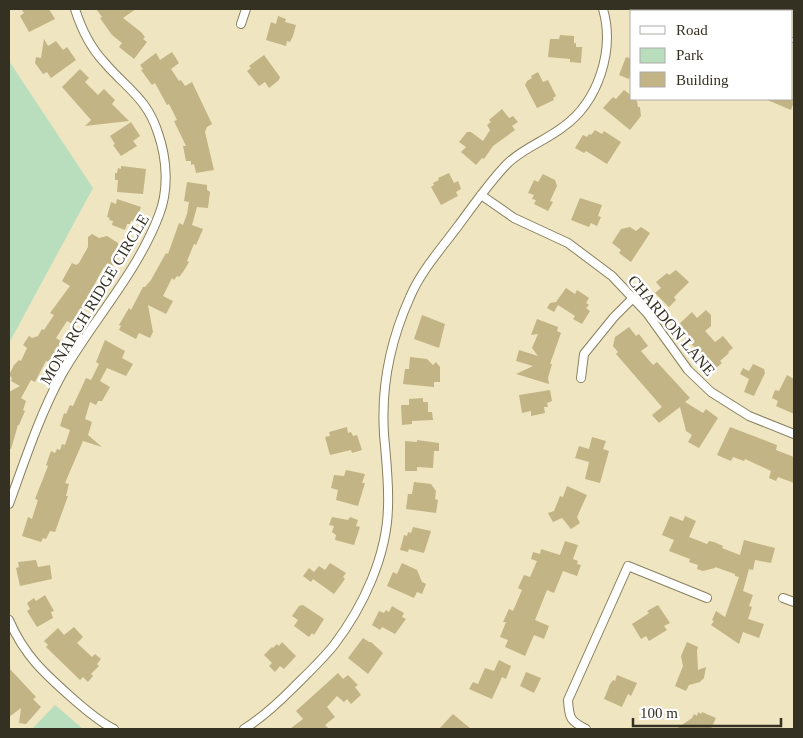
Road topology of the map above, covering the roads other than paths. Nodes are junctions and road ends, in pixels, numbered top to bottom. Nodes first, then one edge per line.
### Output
1 (75, 9) edge
2 (246, 9) edge
3 (603, 9) edge
4 (241, 24) dead end
5 (481, 195) junction
6 (634, 297) junction
7 (581, 378) dead end
8 (794, 434) edge
9 (9, 504) edge
10 (707, 598) dead end
11 (783, 598) dead end
12 (794, 602) edge
13 (9, 620) edge
14 (114, 729) edge
15 (244, 729) edge
16 (586, 729) edge

1 - 9 street, MONARCH RIDGE CIRCLE
2 - 4 street
3 - 5 street
5 - 6 street, CHARDON LANE
5 - 15 street
6 - 7 street
6 - 8 street, CHARDON LANE
10 - 16 street
11 - 12 street
13 - 14 street

